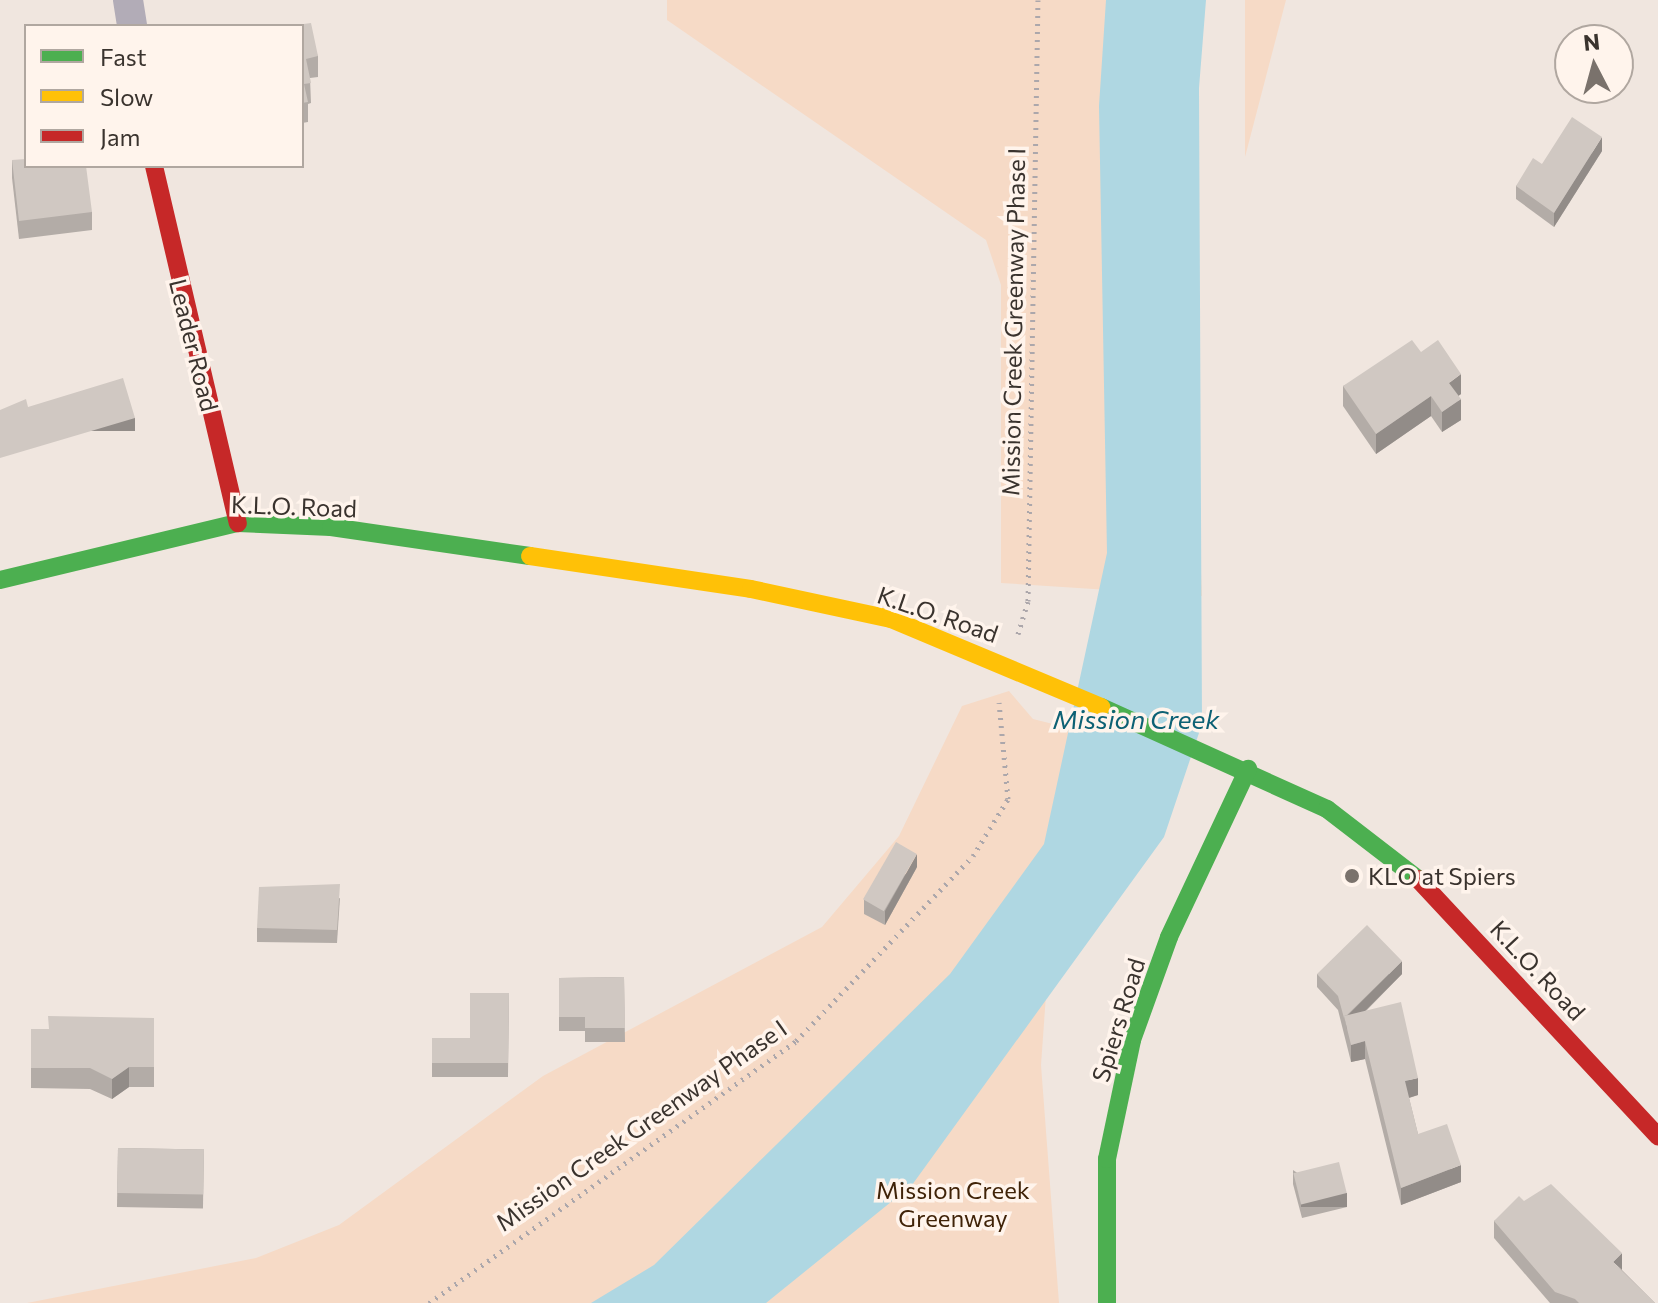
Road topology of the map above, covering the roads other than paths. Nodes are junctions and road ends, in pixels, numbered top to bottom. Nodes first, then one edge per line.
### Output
1 (128, 0) edge
2 (132, 24) edge
3 (154, 168) edge
4 (238, 523) junction
5 (0, 580) edge
6 (1248, 769) junction
7 (1658, 1136) edge
8 (1107, 1303) edge

1 - 2 street
3 - 4 main road, Leader Road
4 - 5 main road, K.L.O. Road
4 - 6 main road, K.L.O. Road
6 - 7 main road, K.L.O. Road
6 - 8 main road, Spiers Road

